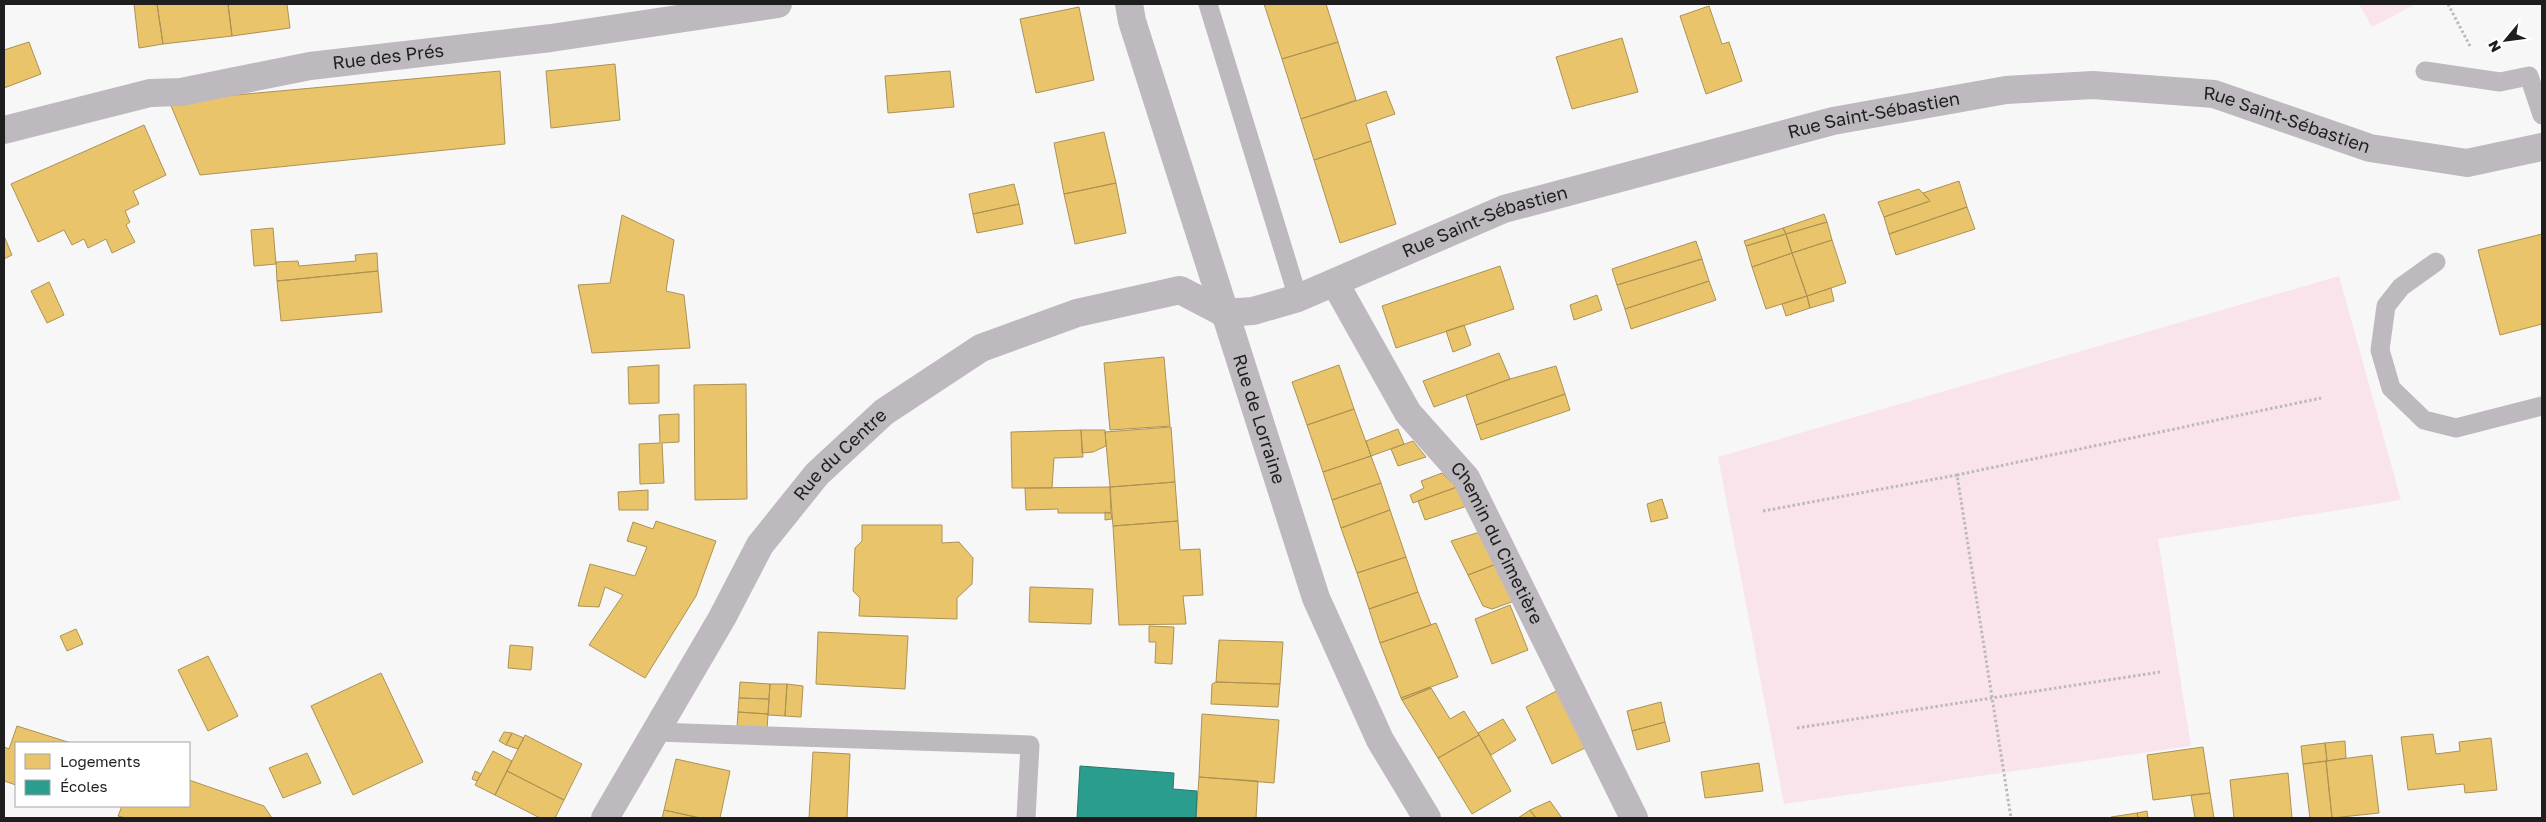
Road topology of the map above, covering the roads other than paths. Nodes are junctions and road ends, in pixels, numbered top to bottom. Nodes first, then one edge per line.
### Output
1 (778, 4) edge
2 (1129, 4) edge
3 (1208, 4) edge
4 (2425, 71) dead end
5 (2542, 115) edge
6 (4, 130) edge
7 (2542, 147) edge
8 (2436, 262) dead end
9 (1335, 283) junction
10 (1298, 298) junction
11 (1224, 313) junction
12 (2542, 406) edge
13 (656, 732) junction
14 (605, 818) edge
15 (1026, 818) edge
16 (1427, 818) edge
17 (1634, 818) edge

1 - 6 street, Rue des Prés
2 - 11 street, Rue de Lorraine
3 - 10 lane
4 - 5 lane
7 - 9 street, Rue Saint-Sébastien
8 - 12 lane
9 - 10 street, Rue Saint-Sébastien
9 - 17 street, Chemin du Cimetière
10 - 11 street, Rue Saint-Sébastien
11 - 13 street, Rue du Centre
11 - 16 street, Rue de Lorraine
13 - 14 street, Rue du Centre
13 - 15 lane

